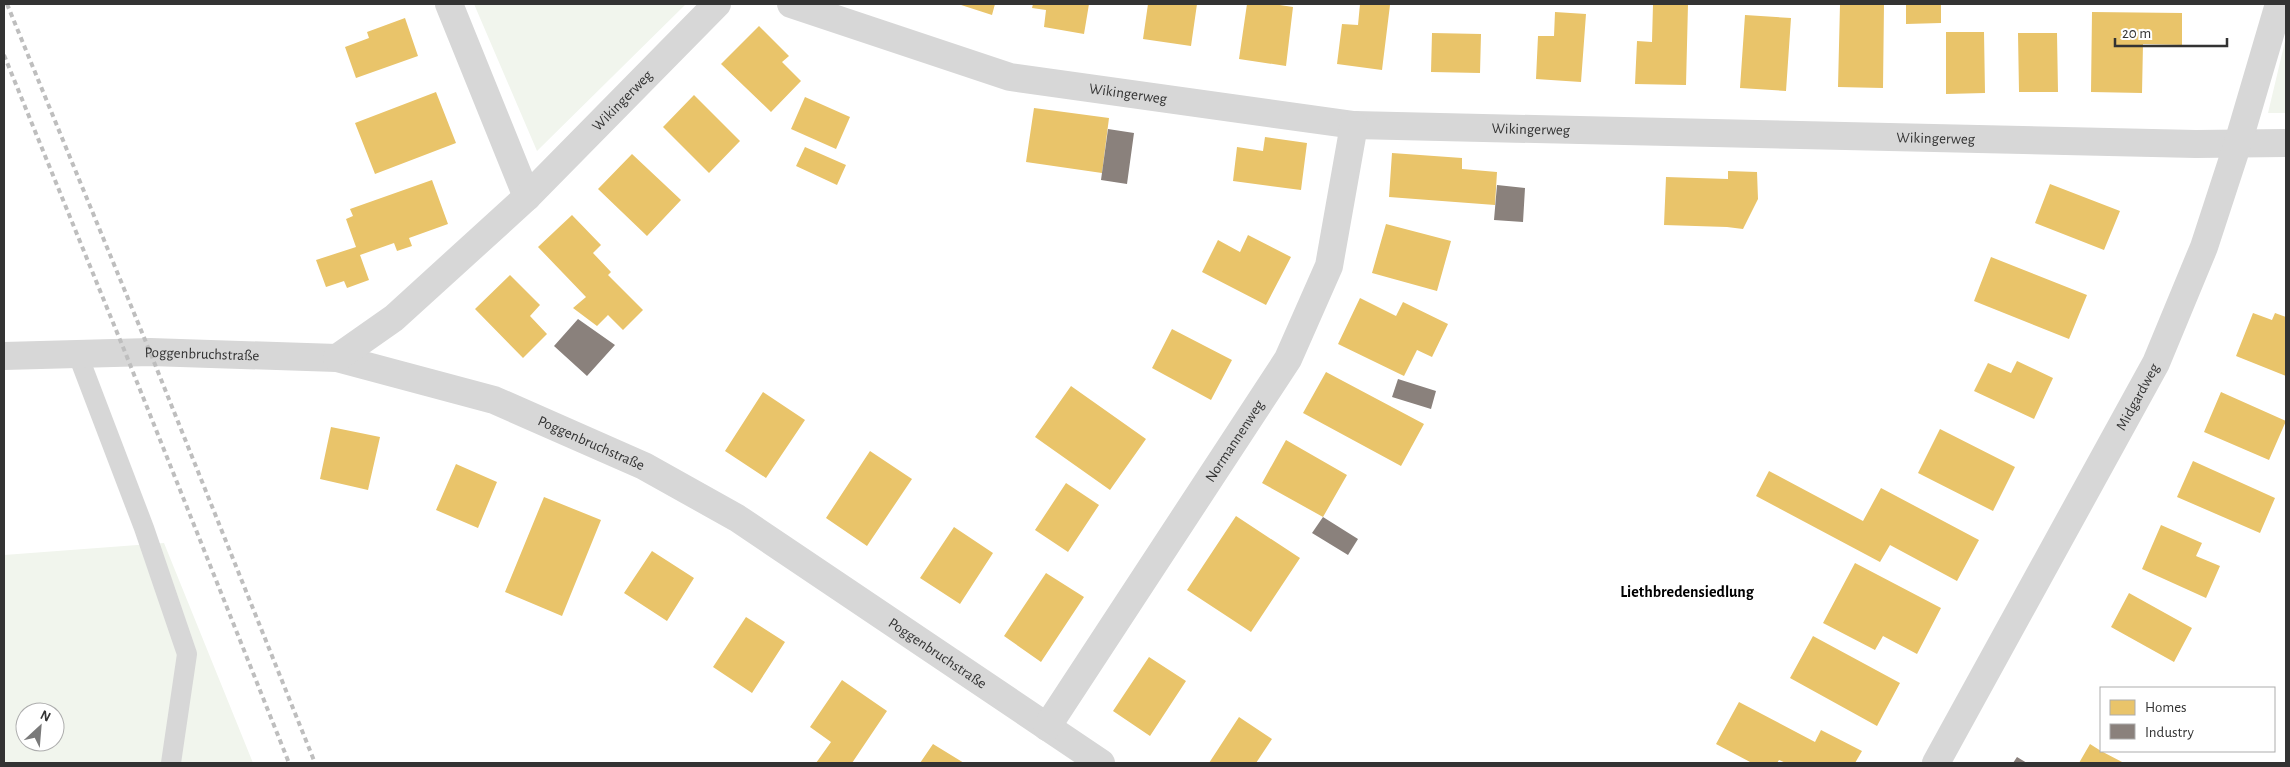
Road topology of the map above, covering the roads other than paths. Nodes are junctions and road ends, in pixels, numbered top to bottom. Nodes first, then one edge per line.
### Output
1 (449, 4) edge
2 (717, 4) edge
3 (791, 4) edge
4 (2279, 4) edge
5 (1354, 125) junction
6 (2238, 143) junction
7 (2286, 143) edge
8 (527, 197) junction
9 (78, 355) junction
10 (4, 356) edge
11 (336, 358) junction
12 (1047, 727) junction
13 (171, 763) edge
14 (1101, 763) edge
15 (1936, 763) edge

1 - 8 street
2 - 8 street, Wikingerweg
3 - 5 street, Wikingerweg
4 - 6 street, Midgardweg
5 - 6 street, Wikingerweg
5 - 12 street, Normannenweg
6 - 7 street, Wikingerweg
6 - 15 street, Midgardweg
8 - 11 street, Wikingerweg
9 - 10 street, Poggenbruchstraße
9 - 11 street, Poggenbruchstraße
9 - 13 lane
11 - 12 street, Poggenbruchstraße
12 - 14 street, Poggenbruchstraße

